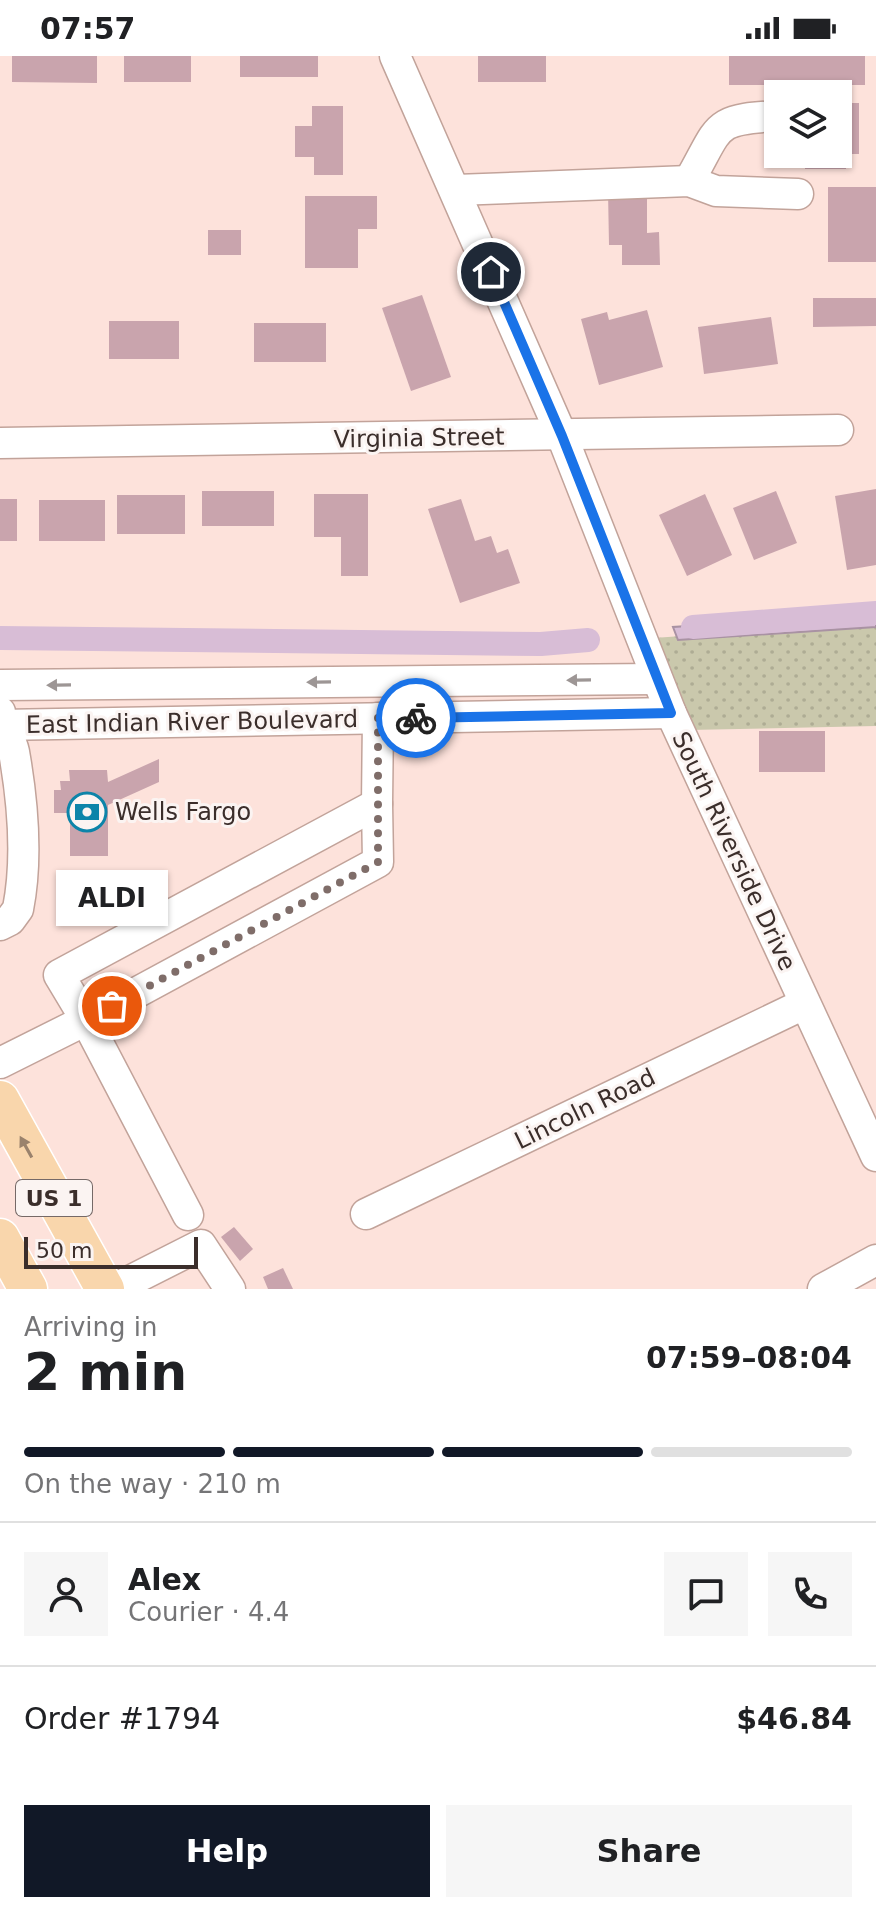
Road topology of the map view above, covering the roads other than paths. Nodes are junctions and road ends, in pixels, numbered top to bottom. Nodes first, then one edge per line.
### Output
1 (395, 56) edge
2 (764, 118) edge
3 (689, 181) junction
4 (456, 190) junction
5 (798, 194) dead end
6 (838, 430) dead end
7 (562, 436) junction
8 (0, 443) edge
9 (657, 679) junction
10 (0, 685) edge
11 (0, 712) edge
12 (671, 713) junction
13 (378, 718) junction
14 (0, 725) edge
15 (9, 774) edge
16 (377, 804) junction
17 (0, 873) edge
18 (9, 917) edge
19 (804, 1004) junction
20 (86, 1020) junction
21 (0, 1063) edge
22 (0, 1100) edge
23 (876, 1156) edge
24 (366, 1214) dead end
25 (188, 1215) dead end
26 (0, 1238) edge
27 (876, 1260) edge
28 (28, 1289) edge
29 (105, 1289) edge
30 (114, 1289) edge
31 (230, 1289) edge
32 (823, 1289) edge

1 - 4 street, South Riverside Drive
2 - 3 street
3 - 4 street
3 - 5 street
4 - 7 street, South Riverside Drive
6 - 7 street, Virginia Street
7 - 8 street, Virginia Street
7 - 9 street, South Riverside Drive
9 -> 10 street, East Indian River Boulevard
9 - 12 street, South Riverside Drive
11 - 14 street
12 - 13 street, East Indian River Boulevard
12 - 19 street, South Riverside Drive
13 - 14 street, East Indian River Boulevard
13 - 16 street
14 - 15 street
15 - 18 street
16 - 20 street
16 - 20 street
17 - 18 street
19 - 23 street, South Riverside Drive
19 - 24 street, Lincoln Road
20 - 21 street
20 - 25 street
29 -> 22 main road, US 1
26 - 28 main road, US 1
27 - 32 street
30 - 31 street

